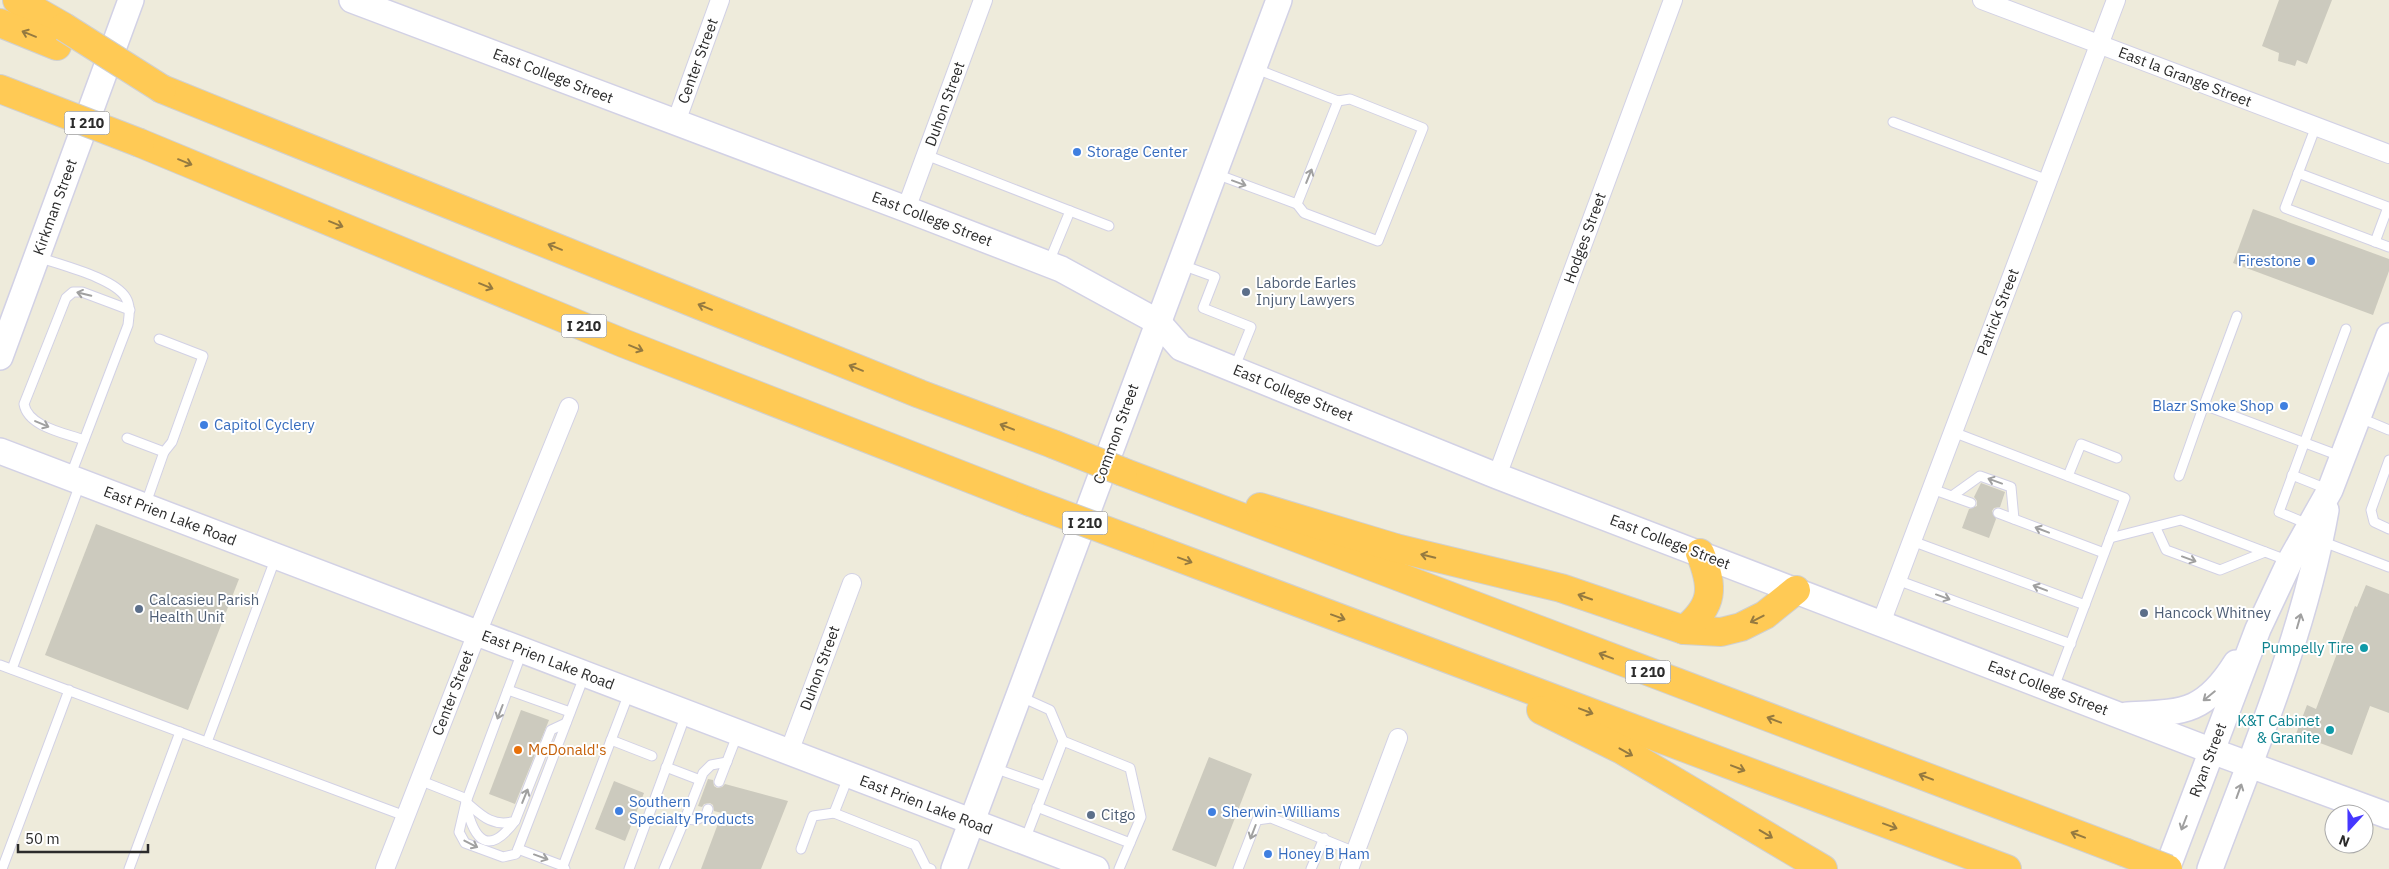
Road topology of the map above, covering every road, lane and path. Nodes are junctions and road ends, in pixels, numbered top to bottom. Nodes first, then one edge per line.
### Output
1 (17, 0) edge
2 (131, 0) edge
3 (720, 0) edge
4 (983, 0) edge
5 (1279, 0) edge
6 (1673, 0) edge
7 (1982, 0) edge
8 (2116, 0) edge
9 (357, 1) edge
10 (0, 23) edge
11 (60, 36) junction
12 (2099, 44) junction
13 (1254, 68) junction
14 (0, 89) edge
15 (1338, 101) junction
16 (676, 122) junction
17 (1893, 122) dead end
18 (2316, 126) junction
19 (2389, 154) edge
20 (926, 155) junction
21 (1214, 173) junction
22 (2298, 173) junction
23 (2048, 180) junction
24 (1298, 204) junction
25 (906, 209) junction
26 (1070, 211) junction
27 (1109, 226) dead end
28 (2375, 242) junction
29 (2389, 247) edge
30 (37, 256) junction
31 (1048, 264) junction
32 (1179, 264) junction
33 (130, 310) junction
34 (2237, 316) dead end
35 (1158, 322) junction
36 (2346, 329) dead end
37 (2389, 336) edge
38 (159, 340) dead end
39 (0, 356) edge
40 (1234, 369) junction
41 (2204, 405) junction
42 (570, 407) dead end
43 (2358, 417) junction
44 (2389, 430) edge
45 (1953, 432) junction
46 (127, 438) dead end
47 (84, 440) junction
48 (2303, 442) junction
49 (0, 451) edge
50 (164, 452) junction
51 (2343, 456) junction
52 (2117, 458) dead end
53 (2389, 460) edge
54 (2292, 475) junction
55 (1497, 476) junction
56 (2068, 476) junction
57 (2179, 476) dead end
58 (75, 479) junction
59 (1167, 489) junction
60 (1932, 489) junction
61 (2330, 490) junction
62 (1952, 496) junction
63 (1971, 503) dead end
64 (144, 506) junction
65 (1998, 513) dead end
66 (2014, 519) junction
67 (2156, 528) junction
68 (2389, 529) edge
69 (2315, 533) junction
70 (2110, 538) junction
71 (1912, 541) junction
72 (2265, 552) junction
73 (1700, 553) junction
74 (2104, 553) junction
75 (276, 556) junction
76 (2290, 561) junction
77 (2389, 566) edge
78 (1897, 580) junction
79 (852, 583) dead end
80 (1796, 590) junction
81 (2085, 605) junction
82 (1881, 623) junction
83 (2258, 629) junction
84 (1684, 630) junction
85 (477, 633) junction
86 (1394, 638) junction
87 (2070, 644) junction
88 (523, 650) junction
89 (0, 664) edge
90 (12, 669) junction
91 (585, 674) junction
92 (69, 690) junction
93 (508, 690) junction
94 (2053, 690) junction
95 (630, 691) junction
96 (1019, 696) junction
97 (570, 712) junction
98 (686, 713) junction
99 (2119, 715) junction
100 (566, 723) junction
101 (180, 732) junction
102 (738, 733) junction
103 (1398, 738) dead end
104 (611, 740) junction
105 (1064, 741) junction
106 (207, 742) junction
107 (2212, 751) junction
108 (789, 752) junction
109 (652, 756) dead end
110 (727, 762) junction
111 (2249, 764) junction
112 (992, 767) junction
113 (666, 768) junction
114 (849, 775) junction
115 (419, 780) junction
116 (700, 780) junction
117 (719, 782) dead end
118 (1045, 786) junction
119 (466, 800) junction
120 (1038, 807) junction
121 (708, 809) dead end
122 (834, 813) junction
123 (405, 816) junction
124 (2389, 816) edge
125 (685, 819) junction
126 (515, 821) junction
127 (972, 822) junction
128 (1324, 838) junction
129 (1024, 842) junction
130 (1130, 843) junction
131 (518, 849) junction
132 (800, 849) dead end
133 (1356, 852) junction
134 (564, 867) edge
135 (2, 869) edge
136 (129, 869) edge
137 (385, 869) edge
138 (629, 869) edge
139 (664, 869) edge
140 (931, 869) edge
141 (954, 869) edge
142 (1096, 869) edge
143 (1120, 869) edge
144 (1238, 869) edge
145 (1311, 869) edge
146 (1349, 869) edge
147 (1823, 869) edge
148 (2007, 869) edge
149 (2167, 869) edge
150 (2210, 869) edge

1 - 11 highway
2 - 30 main road, Kirkman Street
3 - 16 street, Center Street
4 - 20 street, Duhon Street
5 - 13 main road, Common Street
6 - 55 street, Hodges Street
7 - 12 street, East la Grange Street
8 - 12 street, Patrick Street
9 - 16 main road, East College Street
11 -> 10 highway
59 -> 11 highway, I 210, bridge
12 - 18 street, East la Grange Street
12 - 23 street, Patrick Street
13 - 15 lane
13 - 21 main road, Common Street
14 -> 86 highway, I 210, bridge
24 -> 15 lane
15 - 24 lane
16 - 25 main road, East College Street
17 - 23 lane
18 - 19 street, East la Grange Street
18 - 22 lane
20 - 25 street, Duhon Street
20 - 26 lane
21 -> 24 lane
21 - 32 main road, Common Street
22 - 28 lane
22 - 28 lane
23 - 45 street, Patrick Street
25 - 31 main road, East College Street
26 - 27 lane
26 - 31 lane
28 - 29 lane
30 - 33 lane
30 - 39 main road, Kirkman Street
31 - 35 main road, East College Street
32 - 35 main road, Common Street
32 - 40 lane
33 - 47 lane
33 -> 47 lane
34 - 41 lane
35 - 40 main road, East College Street
35 - 96 main road, Common Street
36 - 48 lane
37 - 43 main road, Ryan Street
38 - 50 lane
40 - 55 main road, East College Street
41 - 48 lane
41 - 57 lane
42 - 85 street, Center Street
43 - 44 lane
43 - 51 main road, Ryan Street
45 - 56 lane
45 - 60 street, Patrick Street
46 - 50 lane
47 - 58 lane
48 - 51 lane
48 - 54 lane
49 - 58 main road, East Prien Lake Road
50 - 64 lane
51 - 61 main road, Ryan Street
52 - 56 lane
53 - 68 lane
54 - 61 lane
54 - 69 lane
55 - 73 main road, East College Street
56 - 70 lane
58 - 64 main road, East Prien Lake Road
58 - 90 lane
84 -> 59 highway
149 -> 59 highway, I 210, bridge
60 - 62 lane
60 - 71 street, Patrick Street
61 - 69 main road, Ryan Street
62 - 63 lane
66 -> 62 lane
64 - 75 main road, East Prien Lake Road
65 - 66 lane
74 -> 66 lane
67 - 70 lane
67 - 72 lane
67 -> 72 lane
69 - 76 main road, Ryan Street
69 - 77 lane
111 -> 69 main road, Ryan Street
70 - 74 lane
71 - 78 street, Patrick Street
81 -> 71 lane
72 - 76 lane
73 - 80 main road, East College Street
73 - 84 highway
74 - 81 lane
75 - 85 main road, East Prien Lake Road
75 - 106 lane
76 - 83 main road, Ryan Street
78 - 82 street, Patrick Street
78 -> 87 lane
79 - 108 street, Duhon Street
80 - 82 main road, East College Street
80 -> 84 highway
81 - 87 lane
82 - 94 main road, East College Street
83 -> 99 main road
83 - 107 main road, Ryan Street
85 - 88 main road, East Prien Lake Road
85 - 115 street, Center Street
86 -> 147 highway
86 -> 148 highway, I 210
87 - 94 lane
88 - 91 main road, East Prien Lake Road
88 - 93 lane
89 - 90 lane
90 - 92 lane
91 - 95 main road, East Prien Lake Road
91 - 97 lane
92 - 101 lane
92 - 135 lane
93 - 97 lane
93 -> 119 lane
94 - 99 main road, East College Street
95 - 98 main road, East Prien Lake Road
95 - 104 lane
96 - 105 lane
96 - 112 main road, Common Street
97 - 100 lane
98 - 102 main road, East Prien Lake Road
98 - 113 lane
99 - 107 main road, East College Street
126 -> 100 lane
100 - 131 lane
101 - 106 lane
101 - 136 lane
102 - 108 main road, East Prien Lake Road
102 - 110 lane
103 - 133 street
104 - 109 lane
104 - 134 lane
105 - 118 lane
105 - 130 lane
106 - 123 lane
107 - 111 main road, East College Street
107 -> 149 main road, Ryan Street
108 - 114 main road, East Prien Lake Road
110 - 116 lane
110 - 117 lane
111 - 124 main road, East College Street
150 -> 111 main road, Ryan Street
112 - 118 lane
112 - 127 main road, Common Street
113 - 116 lane
113 - 138 lane
114 - 122 lane
114 - 127 main road, East Prien Lake Road
115 - 119 lane
115 - 123 street, Center Street
116 - 125 lane
118 - 120 lane
119 - 126 lane
119 - 126 lane
119 -> 131 lane
120 - 129 lane
120 - 130 lane
121 - 125 lane
122 - 132 lane
122 - 140 lane
123 - 137 street, Center Street
125 - 139 lane
127 - 129 main road, East Prien Lake Road
127 - 141 main road, Common Street
128 - 133 lane
128 -> 144 lane
128 - 145 lane
129 - 142 main road, East Prien Lake Road
130 - 143 lane
131 -> 134 lane
133 - 146 street

